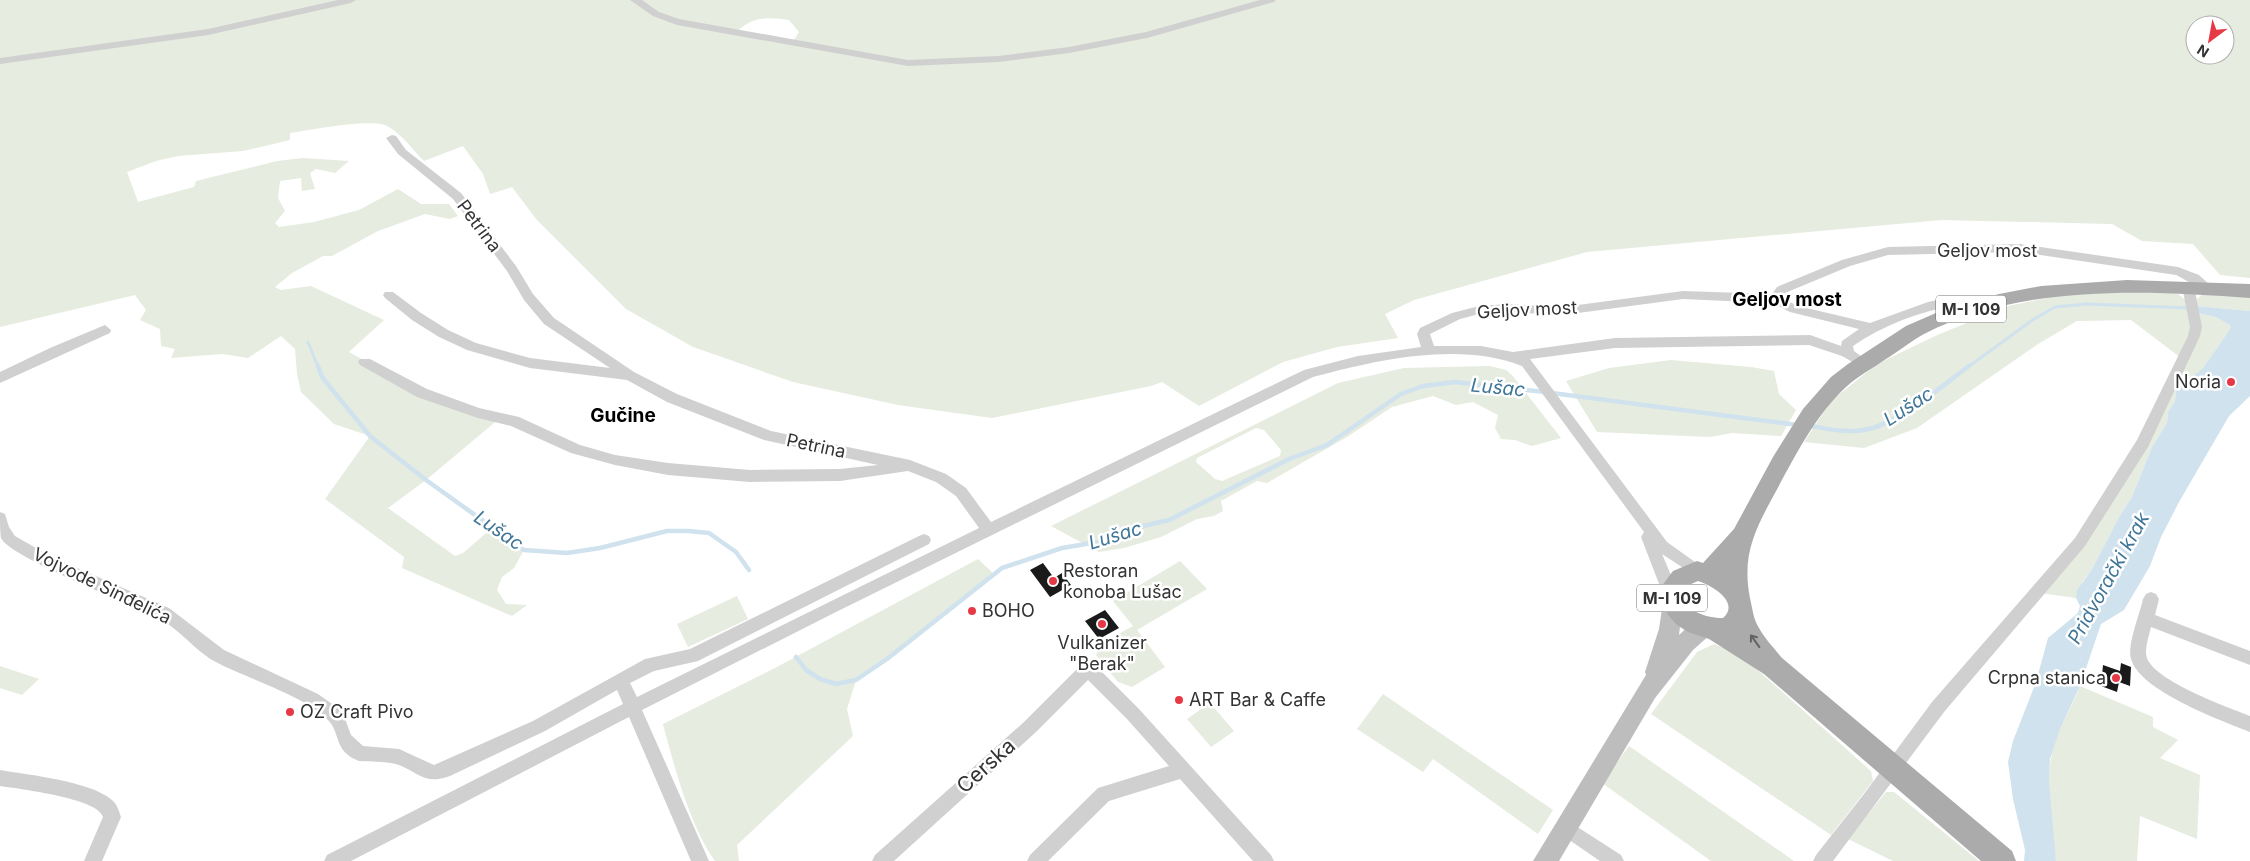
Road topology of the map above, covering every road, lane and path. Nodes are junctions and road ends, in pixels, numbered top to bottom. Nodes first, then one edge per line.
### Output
1 (351, 0) edge
2 (635, 0) edge
3 (1271, 0) edge
4 (0, 61) edge
5 (392, 138) dead end
6 (2195, 291) junction
7 (2250, 292) edge
8 (389, 295) dead end
9 (1775, 299) junction
10 (1970, 309) junction
11 (1870, 328) junction
12 (105, 330) dead end
13 (1429, 352) junction
14 (1515, 356) junction
15 (1855, 358) junction
16 (364, 362) dead end
17 (629, 375) junction
18 (0, 378) edge
19 (910, 466) junction
20 (1638, 516) junction
21 (1, 525) edge
22 (989, 530) junction
23 (1743, 532) junction
24 (924, 540) dead end
25 (1702, 573) junction
26 (1672, 598) junction
27 (2151, 600) dead end
28 (1738, 603) junction
29 (2147, 619) junction
30 (1709, 628) junction
31 (2250, 658) edge
32 (1774, 666) junction
33 (621, 680) junction
34 (1647, 691) junction
35 (634, 707) junction
36 (2250, 724) edge
37 (1892, 769) junction
38 (1182, 770) junction
39 (0, 778) edge
40 (1565, 827) junction
41 (1992, 853) edge
42 (93, 861) edge
43 (333, 861) edge
44 (700, 861) edge
45 (881, 861) edge
46 (1036, 861) edge
47 (1265, 861) edge
48 (1545, 861) edge
49 (1615, 861) edge
50 (1822, 861) edge

1 - 4 street
2 - 3 street
5 - 17 street, Petrina
6 - 7 main road, M-I 109
6 - 9 street, Geljov most
6 - 10 main road, M-I 109
6 - 37 street
8 - 17 street, Petrina
9 - 11 street, Geljov most
9 - 13 street, Geljov most
10 - 11 street
10 - 15 main road, M-I 109
11 - 15 street
12 - 18 street
13 - 14 street
13 - 22 street
14 - 15 street
14 - 20 street
15 - 23 main road, M-I 109
16 - 19 street
17 - 19 street, Petrina
19 - 22 street, Petrina
20 - 25 street
20 - 26 street
21 - 33 street, Vojvode Sinđelića
22 - 35 street
23 - 25 main road, M-I 109
23 - 28 main road, M-I 109
24 - 33 street
25 - 26 main road, M-I 109
25 - 28 main road, M-I 109
26 - 30 main road, M-I 109
26 - 34 street
27 - 29 street
28 - 30 main road, M-I 109
32 -> 28 main road, M-I 109
29 - 31 street
29 - 36 street
30 - 32 main road, M-I 109
30 - 34 street
32 - 37 main road, M-I 109
33 - 35 street
34 - 40 street
35 - 43 street
35 - 44 street
37 - 41 main road, M-I 109
37 - 50 street
38 - 45 street, Cerska
38 - 46 street
38 - 47 street
39 - 42 street
40 - 48 street
40 - 49 street

